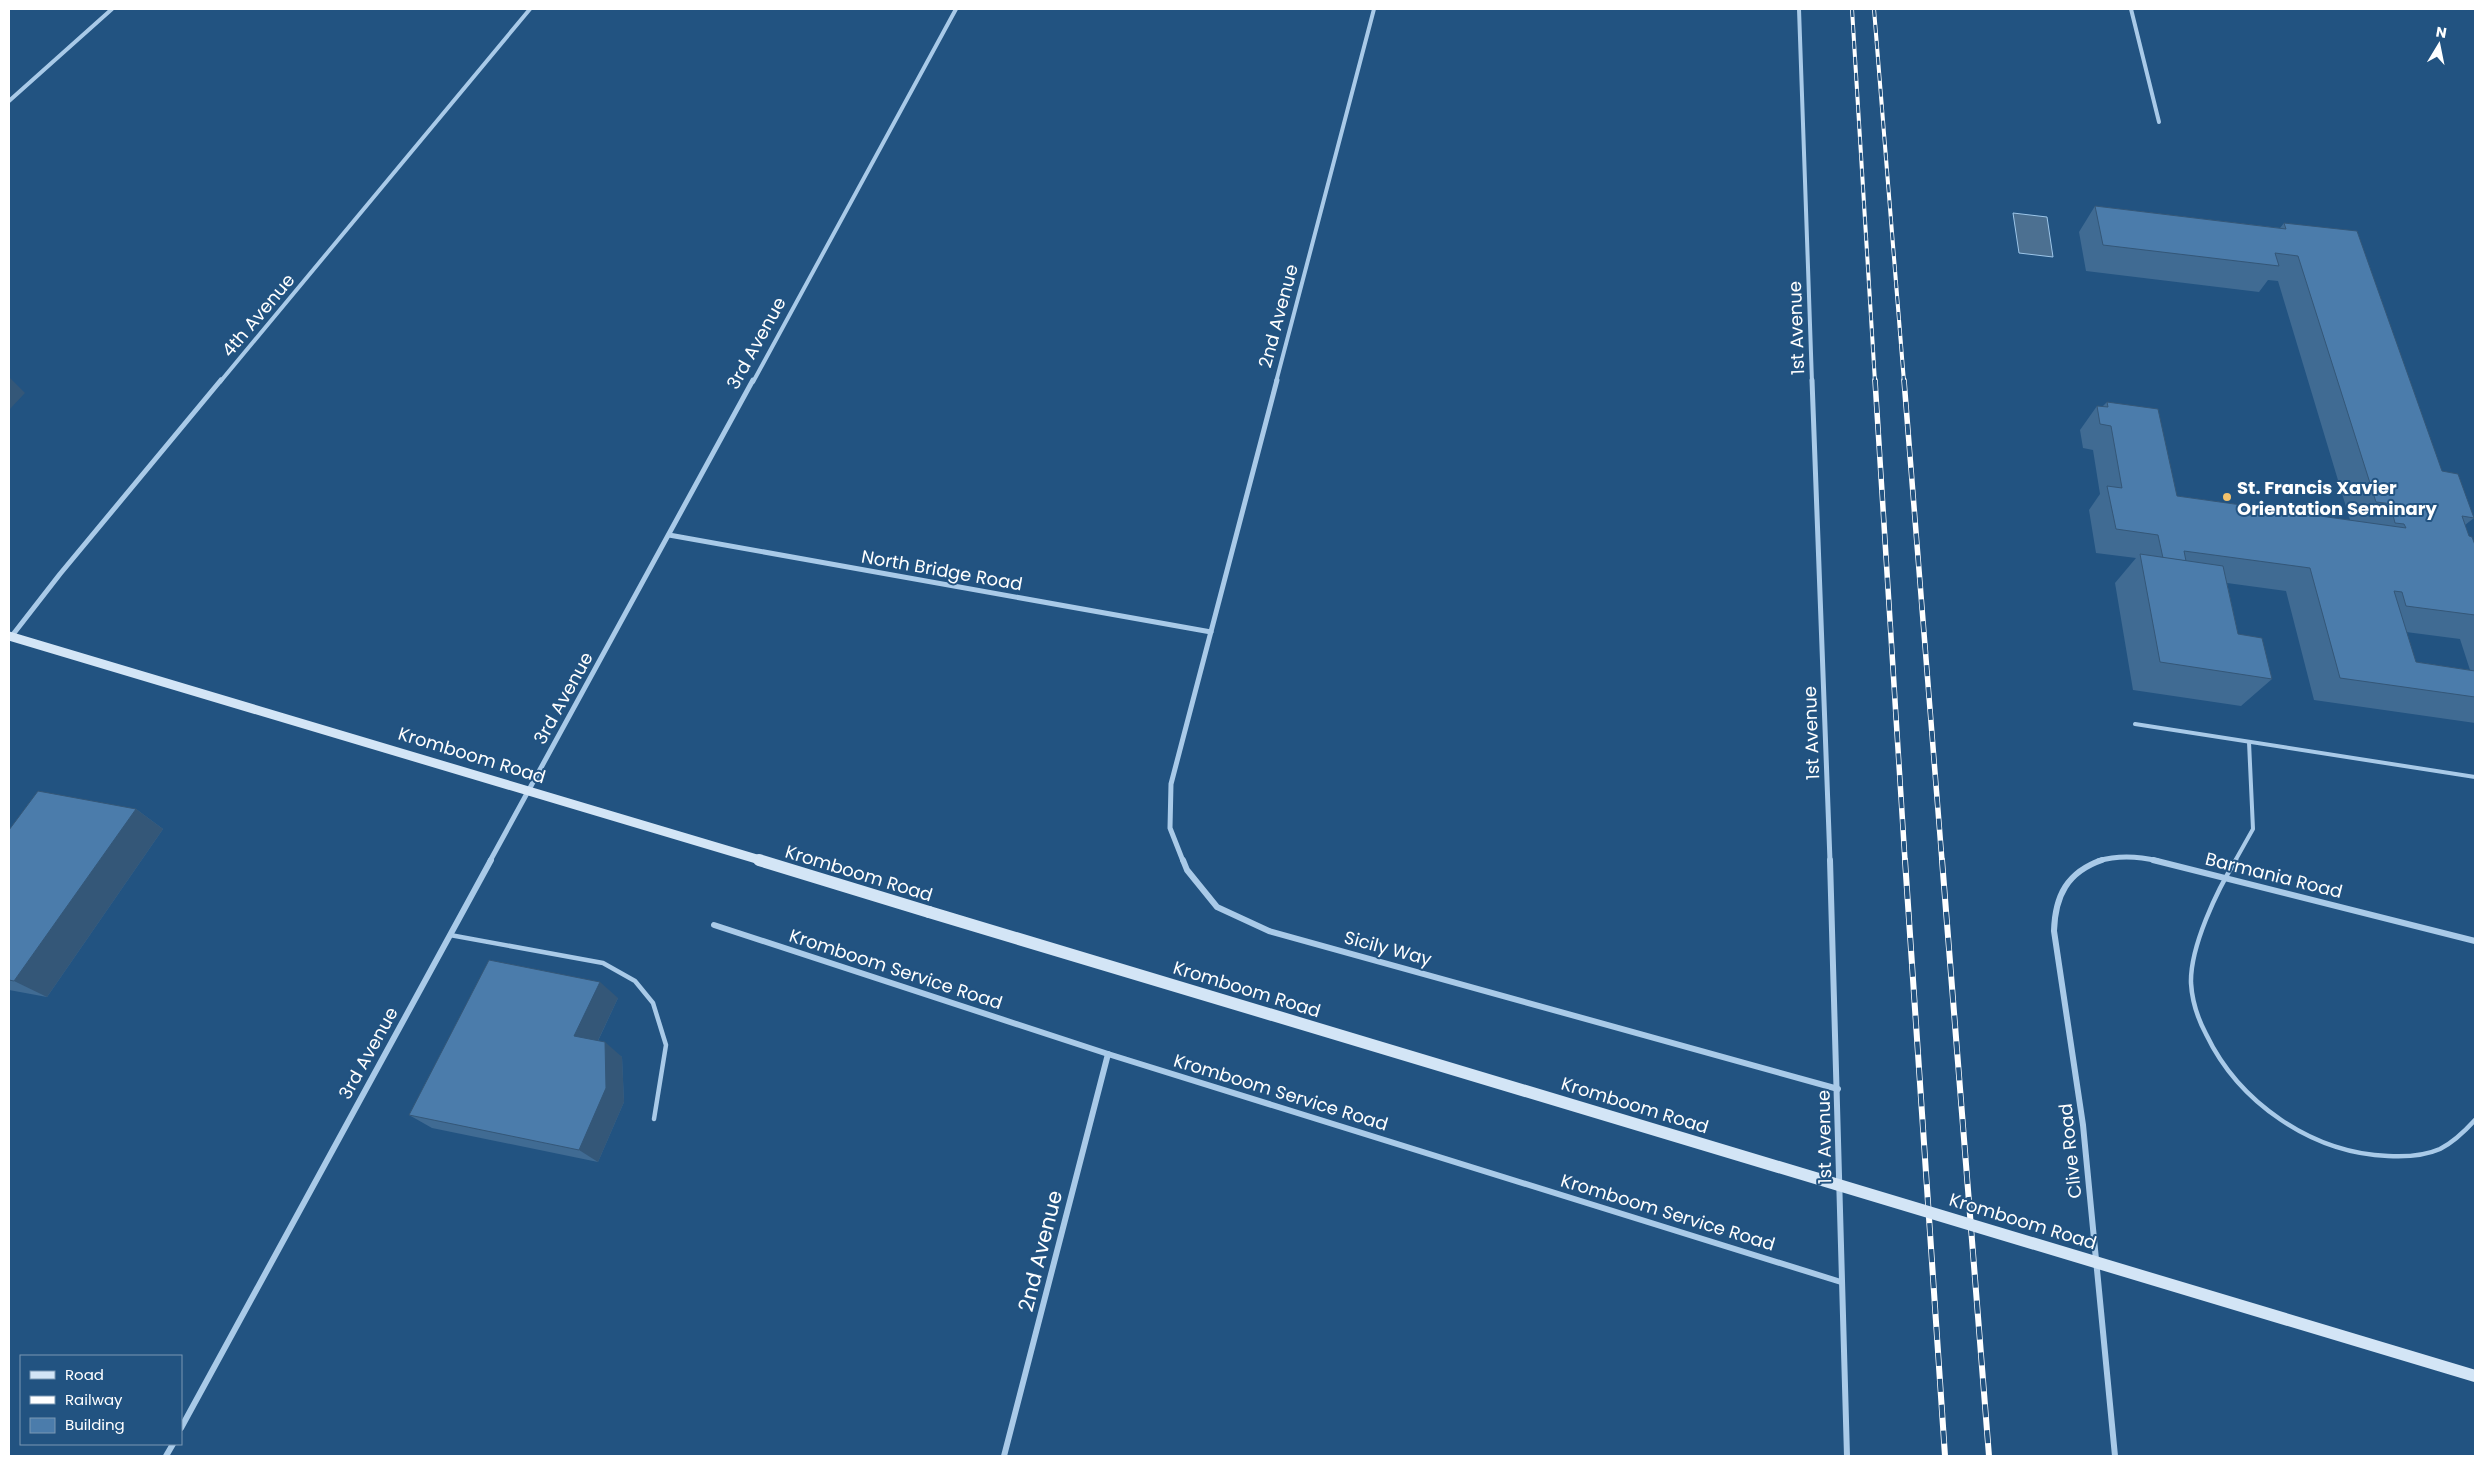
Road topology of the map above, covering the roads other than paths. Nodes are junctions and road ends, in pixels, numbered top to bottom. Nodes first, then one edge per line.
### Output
1 (112, 9) edge
2 (530, 9) edge
3 (956, 9) edge
4 (1374, 9) edge
5 (1799, 9) edge
6 (2131, 9) edge
7 (9, 101) edge
8 (2159, 122) dead end
9 (669, 535) junction
10 (1211, 632) junction
11 (10, 638) edge
12 (2135, 724) dead end
13 (2249, 742) junction
14 (2475, 777) edge
15 (530, 790) junction
16 (2070, 878) joint
17 (2226, 878) junction
18 (714, 925) dead end
19 (450, 935) junction
20 (2475, 941) edge
21 (1108, 1054) junction
22 (1838, 1088) junction
23 (654, 1119) dead end
24 (2475, 1120) edge
25 (1841, 1282) junction
26 (2475, 1376) edge
27 (182, 1426) edge
28 (172, 1445) edge
29 (166, 1456) edge
30 (1004, 1456) edge
31 (1847, 1456) edge
32 (2115, 1456) edge

1 - 7 street
2 - 11 street, 4th Avenue
3 - 9 street, 3rd Avenue
4 - 10 street, 2nd Avenue
5 - 22 street, 1st Avenue
6 - 8 street
9 - 10 street, North Bridge Road
9 - 15 street, 3rd Avenue
10 - 22 street, Sicily Way
11 - 15 street, Kromboom Road
12 - 13 lane
13 - 14 lane
13 - 17 lane
15 - 19 street, 3rd Avenue
15 - 26 street, Kromboom Road, bridge
16 - 17 street, Barmania Road
16 - 32 street, Clive Road
17 - 20 street, Barmania Road
17 - 24 lane
18 - 21 street, Kromboom Service Road
19 - 23 lane
19 - 27 street, 3rd Avenue
21 - 25 street, Kromboom Service Road
21 - 30 street, 2nd Avenue
22 - 25 street, 1st Avenue
25 - 31 street, 1st Avenue
28 - 29 street

